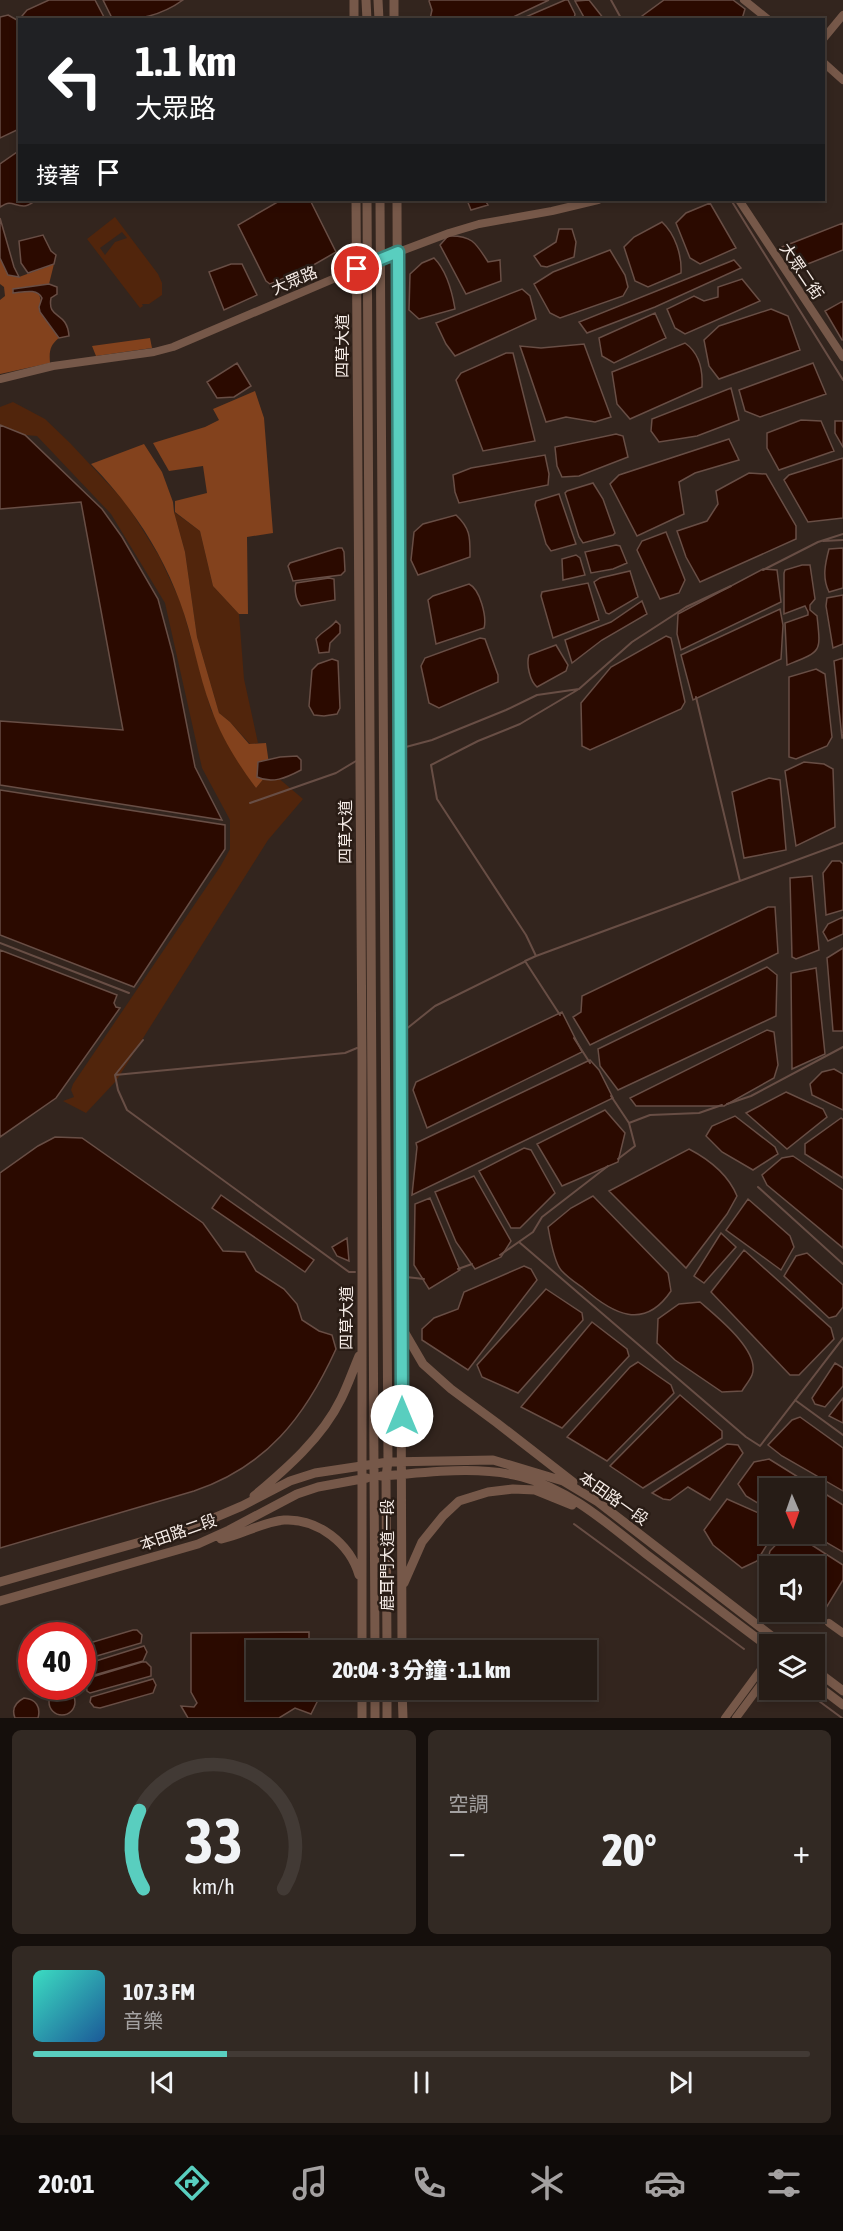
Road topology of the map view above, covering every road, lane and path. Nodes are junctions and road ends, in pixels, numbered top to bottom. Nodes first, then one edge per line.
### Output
1 (354, 0) edge
2 (366, 0) edge
3 (378, 0) edge
4 (394, 0) edge
5 (744, 0) edge
6 (843, 15) edge
7 (354, 18) edge
8 (366, 18) edge
9 (379, 18) edge
10 (394, 18) edge
11 (766, 18) edge
12 (825, 37) edge
13 (825, 64) edge
14 (843, 80) edge
15 (356, 201) edge
16 (367, 201) edge
17 (380, 201) edge
18 (398, 201) edge
19 (594, 201) edge
20 (740, 201) edge
21 (398, 252) junction
22 (380, 259) junction
23 (367, 265) junction
24 (357, 269) junction
25 (843, 357) edge
26 (0, 379) edge
27 (401, 1327) junction
28 (361, 1351) junction
29 (402, 1461) junction
30 (388, 1462) junction
31 (374, 1463) junction
32 (361, 1465) junction
33 (402, 1475) junction
34 (386, 1476) junction
35 (374, 1477) junction
36 (361, 1478) junction
37 (598, 1502) junction
38 (242, 1506) junction
39 (593, 1513) junction
40 (198, 1544) junction
41 (0, 1582) edge
42 (362, 1585) junction
43 (402, 1588) junction
44 (0, 1601) edge
45 (829, 1623) dead end
46 (843, 1633) edge
47 (767, 1634) edge
48 (362, 1640) edge
49 (375, 1640) edge
50 (387, 1640) edge
51 (402, 1640) edge
52 (759, 1640) edge
53 (759, 1672) edge
54 (825, 1677) edge
55 (759, 1687) edge
56 (825, 1691) edge
57 (843, 1691) edge
58 (362, 1700) edge
59 (375, 1700) edge
60 (387, 1700) edge
61 (402, 1700) edge
62 (843, 1705) edge
63 (362, 1718) edge
64 (375, 1718) edge
65 (387, 1718) edge
66 (402, 1718) edge
67 (725, 1718) edge
68 (736, 1718) edge

1 - 7 street
2 - 8 street
3 - 9 street
4 - 10 street
5 - 11 street
6 - 12 street
13 - 14 street
15 - 24 street, 四草大道
16 - 23 street, 四草大道
17 - 22 street
18 - 21 street
19 - 21 street, 大眾路
20 - 25 street, 大眾二街
21 - 22 street, 大眾路
21 - 27 street
22 - 23 street, 大眾路
22 - 30 street
23 - 24 street, 大眾路
23 - 31 street, 四草大道
24 - 26 street, 大眾路
24 - 28 street, 四草大道
27 - 29 street
27 - 37 street
28 - 32 street, 四草大道
28 - 38 street
29 - 30 street, 本田路一段
29 - 33 street, 鹿耳門大道一段
29 - 37 street, 本田路一段
30 - 31 street, 本田路一段
30 - 34 street, 鹿耳門大道一段
31 - 32 street, 本田路一段
31 - 35 street, 鹿耳門大道一段
32 - 36 street, 鹿耳門大道一段
32 - 38 street, 本田路二段
33 - 34 street, 本田路一段
33 - 39 street, 本田路一段
33 - 43 street, 鹿耳門大道一段
34 - 35 street, 本田路一段
34 - 50 street, 鹿耳門大道一段
35 - 36 street, 本田路一段
35 - 49 street, 鹿耳門大道一段
36 - 40 street, 本田路二段
36 - 42 street, 鹿耳門大道一段
37 - 47 street, 本田路一段
38 - 41 street, 本田路二段
39 - 43 street
39 - 52 street, 本田路一段
40 - 42 street
40 - 44 street, 本田路二段
42 - 48 street, 鹿耳門大道一段
43 - 51 street, 鹿耳門大道一段
45 - 46 street
53 - 67 street
54 - 57 street
55 - 68 street
56 - 62 street
58 - 63 street
59 - 64 street
60 - 65 street
61 - 66 street

